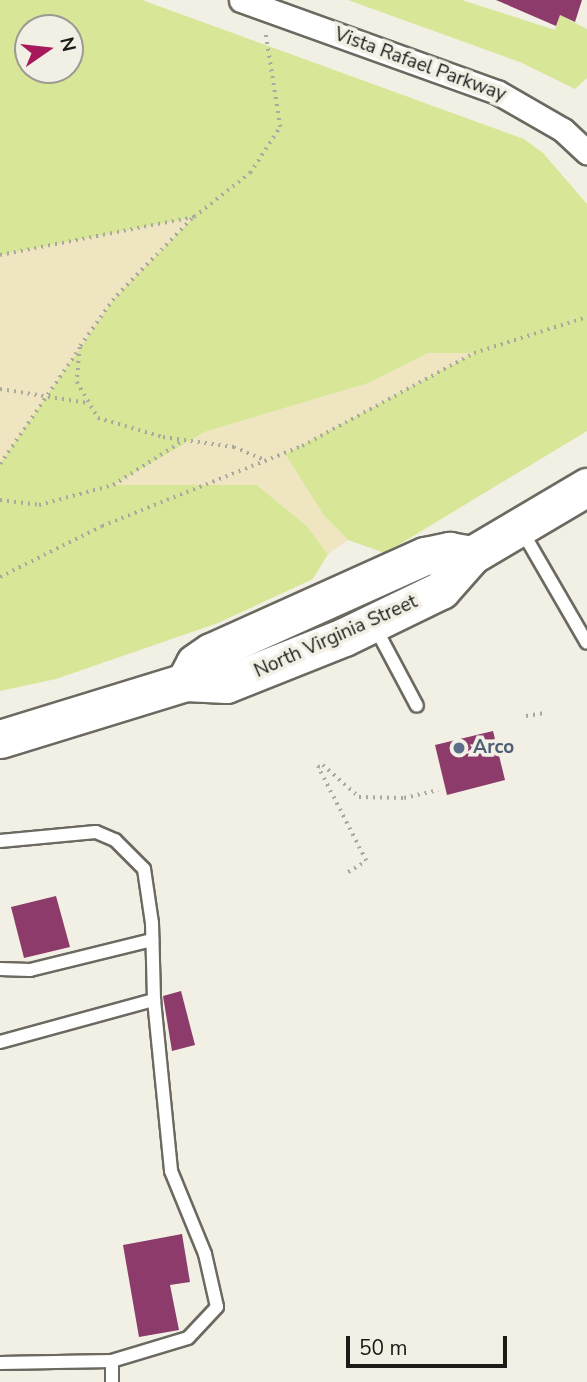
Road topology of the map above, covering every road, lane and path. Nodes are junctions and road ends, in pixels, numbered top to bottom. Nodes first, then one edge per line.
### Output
1 (250, 3) edge
2 (587, 152) edge
3 (194, 217) junction
4 (0, 255) edge
5 (587, 317) edge
6 (80, 347) junction
7 (0, 389) edge
8 (45, 399) junction
9 (89, 403) junction
10 (184, 440) junction
11 (265, 460) junction
12 (0, 464) edge
13 (587, 487) edge
14 (0, 500) edge
15 (587, 505) edge
16 (532, 520) junction
17 (472, 555) junction
18 (0, 577) edge
19 (373, 623) junction
20 (587, 643) edge
21 (185, 682) junction
22 (417, 706) dead end
23 (545, 713) dead end
24 (526, 716) dead end
25 (0, 739) edge
26 (438, 790) dead end
27 (0, 841) edge
28 (348, 872) dead end
29 (152, 940) junction
30 (0, 969) edge
31 (154, 1000) junction
32 (0, 1042) edge
33 (112, 1361) junction
34 (0, 1363) edge
35 (112, 1382) edge

1 - 2 street, Vista Rafael Parkway
1 - 3 path
3 - 4 path
3 - 6 path
5 - 11 path
6 - 8 path
6 - 9 path
7 - 8 path
8 - 9 path
8 - 12 path
9 - 10 path
10 - 11 path
10 - 14 path
11 - 18 path
13 - 16 main road, North Virginia Street
15 - 16 main road
16 - 17 main road, North Virginia Street
16 - 20 lane
17 - 19 main road, North Virginia Street
17 - 21 main road, North Virginia Street
19 - 21 main road, North Virginia Street
19 - 22 lane
21 - 25 main road, North Virginia Street
23 - 24 path
26 - 28 path
27 - 29 lane
29 - 30 lane
29 - 31 lane
31 - 32 lane
31 - 33 lane
33 - 34 lane
33 - 35 lane

